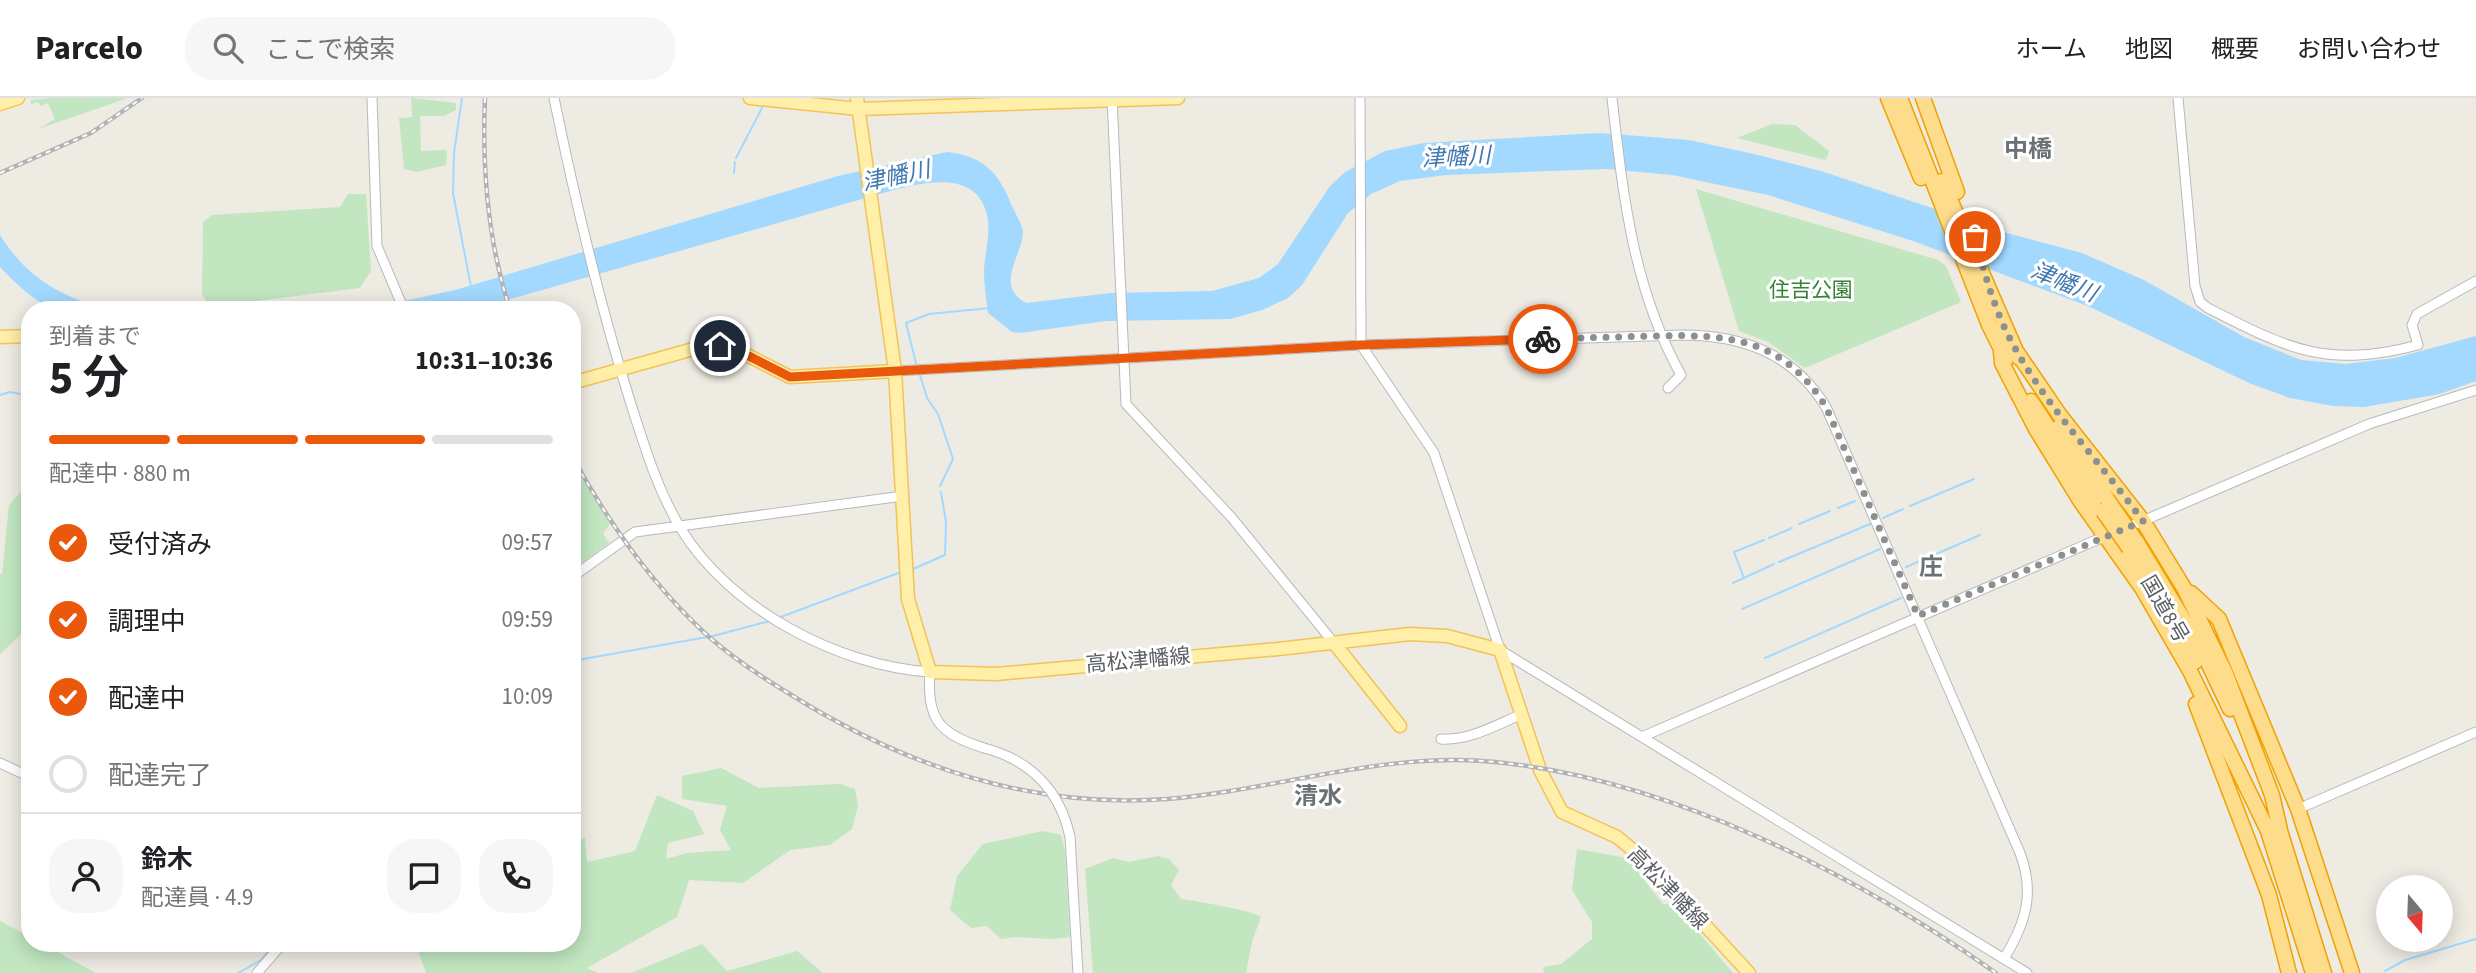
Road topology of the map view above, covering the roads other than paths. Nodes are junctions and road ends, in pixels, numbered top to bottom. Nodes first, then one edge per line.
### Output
1 (18, 98) edge
2 (372, 98) edge
3 (554, 98) edge
4 (750, 98) edge
5 (1178, 98) edge
6 (1360, 98) edge
7 (1612, 98) edge
8 (1888, 98) edge
9 (2178, 98) edge
10 (1112, 100) edge
11 (1909, 100) edge
12 (0, 104) edge
13 (858, 104) edge
14 (1924, 171) junction
15 (1974, 269) junction
16 (2476, 281) edge
17 (400, 301) edge
18 (21, 336) edge
19 (1660, 336) junction
20 (0, 337) edge
21 (1361, 345) junction
22 (2009, 351) junction
23 (1124, 358) junction
24 (621, 371) junction
25 (895, 371) junction
26 (581, 381) edge
27 (1668, 388) dead end
28 (2476, 390) edge
29 (903, 496) junction
30 (2143, 521) junction
31 (679, 525) junction
32 (2106, 536) junction
33 (2129, 550) junction
34 (581, 572) edge
35 (2184, 588) junction
36 (1918, 616) junction
37 (1334, 643) junction
38 (1500, 650) junction
39 (930, 672) junction
40 (1520, 715) junction
41 (1400, 726) dead end
42 (2476, 732) edge
43 (1644, 736) junction
44 (1441, 739) dead end
45 (0, 763) edge
46 (21, 773) edge
47 (2298, 809) junction
48 (2275, 831) junction
49 (2287, 867) junction
50 (275, 952) edge
51 (2005, 957) junction
52 (257, 973) edge
53 (1078, 973) edge
54 (1749, 973) edge
55 (2028, 973) edge
56 (2289, 973) edge
57 (2306, 973) edge
58 (2313, 973) edge
59 (2324, 973) edge
60 (2334, 973) edge
61 (2352, 973) edge

1 - 12 main road
2 - 17 street
3 - 24 street
4 - 13 main road
5 - 10 main road
6 - 21 street
7 - 19 street
8 - 14 highway
9 - 16 street
10 - 13 main road
10 - 23 street
11 - 14 highway, 国道8号
11 - 15 highway, 国道8号
13 - 25 main road
14 - 15 highway, 国道8号
15 - 22 highway, 国道8号
18 - 20 main road
19 - 21 street
19 - 27 street
19 - 36 street
21 - 23 street
21 - 38 street
22 - 30 highway
22 - 32 highway
22 - 33 highway, 国道8号, bridge
23 - 25 street
23 - 37 street
24 - 25 main road
24 - 26 main road
24 - 31 street
25 - 29 main road
28 - 30 street
29 - 31 street
29 - 39 main road
30 - 32 street
30 - 35 highway
31 - 34 street
31 - 39 street
32 - 33 highway
32 - 36 street
33 - 48 highway, 国道8号
33 - 56 highway
35 - 47 highway
35 - 48 highway
36 - 43 street
36 - 51 street
37 - 38 main road, 高松津幡線
37 - 39 main road, 高松津幡線
37 - 41 main road
38 - 40 main road, 高松津幡線
38 - 43 street
39 - 53 street, bridge
40 - 44 street
40 - 54 main road, 高松津幡線
42 - 47 street
43 - 51 street
45 - 46 street
47 - 61 highway
48 - 49 highway, 国道8号
49 - 57 highway
49 - 58 highway, 国道8号
49 - 59 highway, 国道8号
49 - 60 highway
50 - 52 street
51 - 55 street

